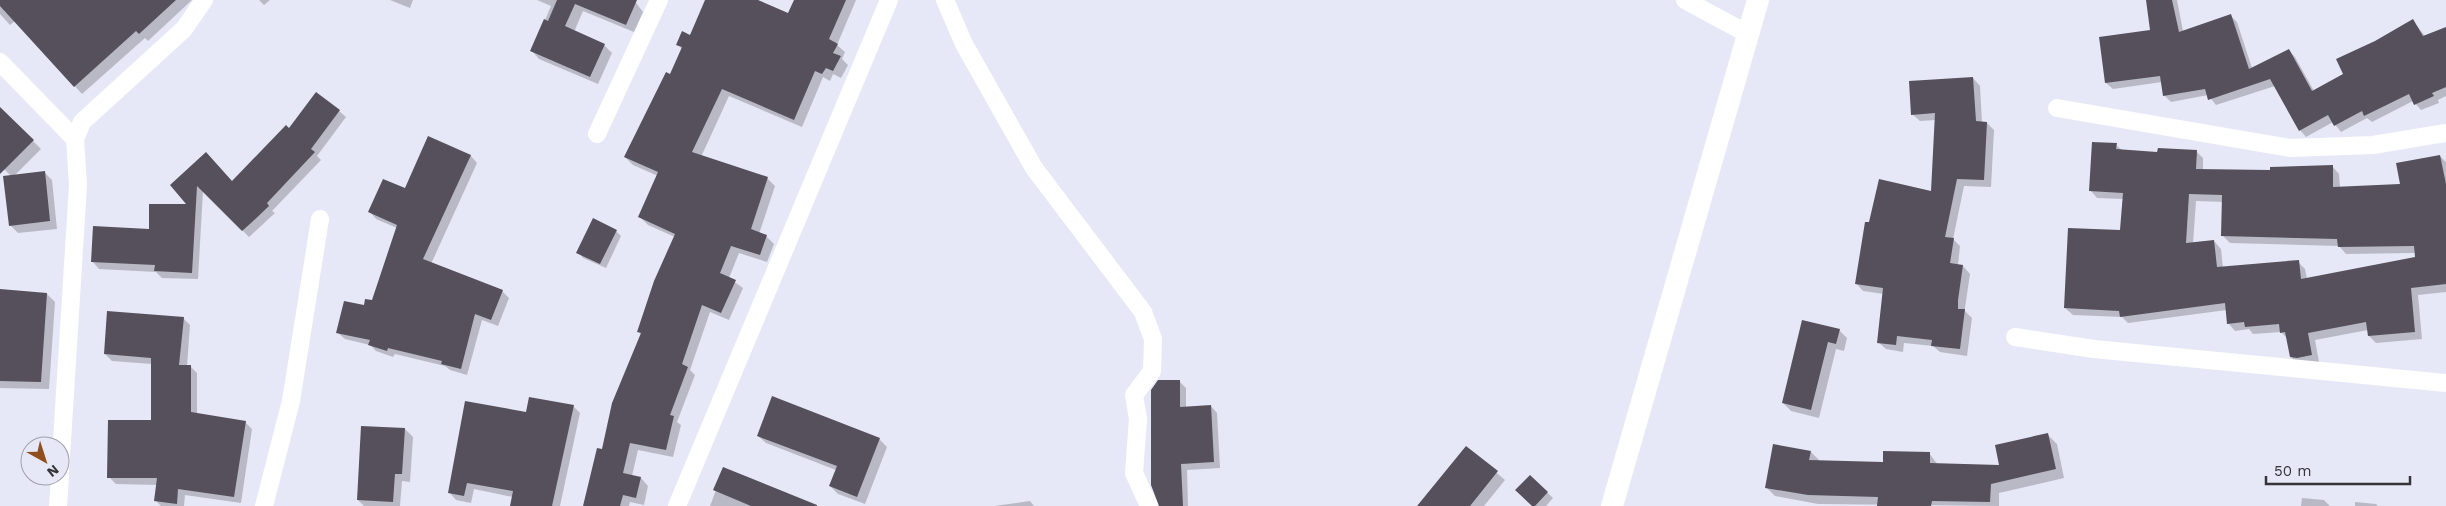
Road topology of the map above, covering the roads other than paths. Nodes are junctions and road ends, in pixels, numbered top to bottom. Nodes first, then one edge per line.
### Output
1 (204, 0) edge
2 (659, 0) edge
3 (889, 0) edge
4 (945, 0) edge
5 (1685, 0) edge
6 (1758, 0) edge
7 (1748, 34) junction
8 (0, 62) edge
9 (2057, 108) dead end
10 (2446, 133) edge
11 (597, 134) dead end
12 (75, 140) junction
13 (320, 219) dead end
14 (2015, 337) dead end
15 (2446, 383) edge
16 (62, 436) edge
17 (59, 486) edge
18 (58, 506) edge
19 (264, 506) edge
20 (677, 506) edge
21 (1149, 506) edge
22 (1612, 506) edge

1 - 12 street
2 - 11 street
3 - 20 street
4 - 21 street
5 - 7 street
6 - 7 street
7 - 22 street
8 - 12 street
9 - 10 street
12 - 16 street
13 - 19 street
14 - 15 street
17 - 18 street

